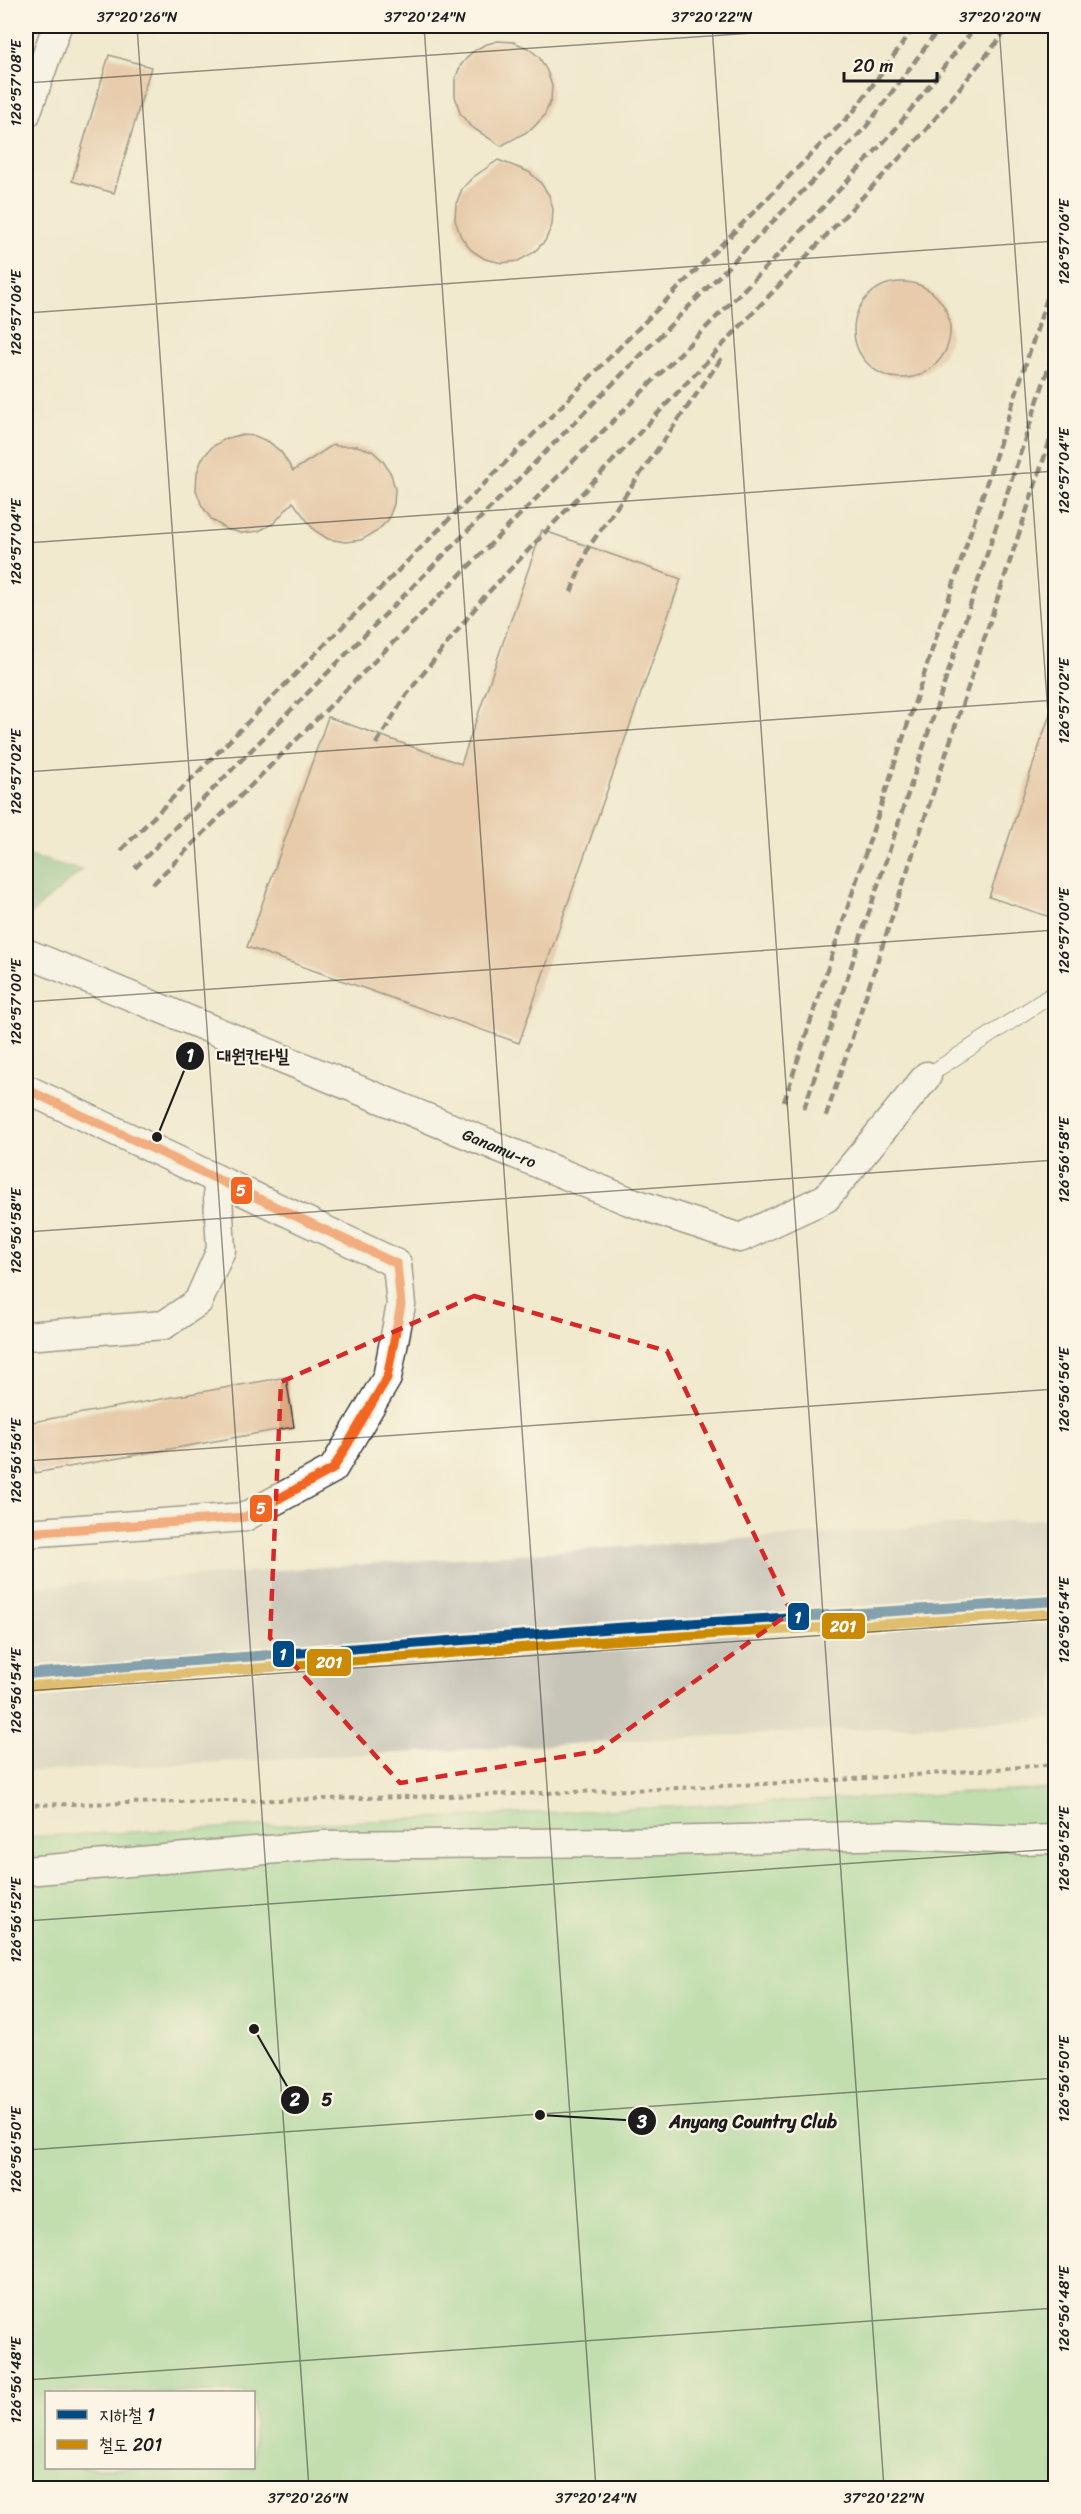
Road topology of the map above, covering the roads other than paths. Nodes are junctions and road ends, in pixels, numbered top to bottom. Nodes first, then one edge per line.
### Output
1 (57, 26) edge
2 (26, 114) edge
3 (26, 953) edge
4 (1056, 992) edge
5 (927, 1076) joint
6 (26, 1089) edge
7 (218, 1179) junction
8 (26, 1336) edge
9 (26, 1533) edge
10 (1056, 1839) edge
11 (26, 1871) edge

1 - 2 street
3 - 5 street, Ganamu-ro
4 - 5 lane
6 - 7 street
7 - 8 street
7 - 9 street
10 - 11 street

